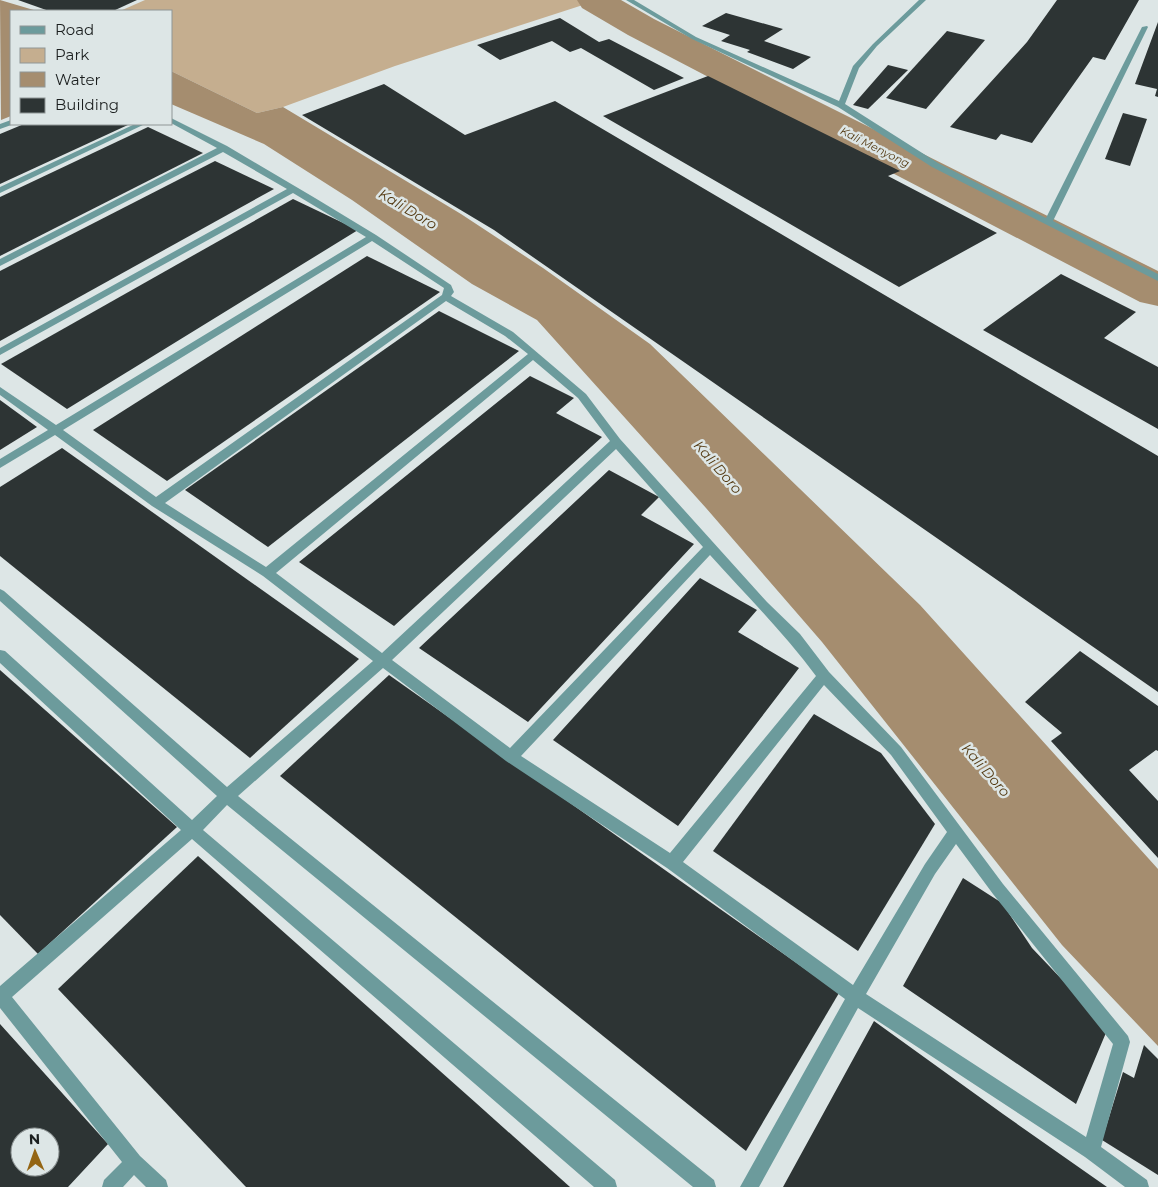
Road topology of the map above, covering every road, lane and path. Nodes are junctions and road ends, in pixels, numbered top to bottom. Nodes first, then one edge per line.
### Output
1 (629, 0) edge
2 (923, 0) edge
3 (1145, 28) dead end
4 (841, 105) junction
5 (172, 121) edge
6 (140, 125) edge
7 (224, 148) junction
8 (0, 190) edge
9 (292, 190) junction
10 (1048, 222) junction
11 (373, 237) junction
12 (0, 263) edge
13 (1158, 278) edge
14 (446, 297) junction
15 (0, 352) edge
16 (534, 354) junction
17 (0, 390) edge
18 (56, 429) junction
19 (616, 442) junction
20 (0, 464) edge
21 (156, 503) junction
22 (711, 546) junction
23 (267, 573) junction
24 (0, 594) edge
25 (0, 655) edge
26 (383, 660) junction
27 (824, 676) junction
28 (511, 756) junction
29 (227, 796) junction
30 (192, 830) junction
31 (956, 832) junction
32 (672, 863) junction
33 (0, 996) edge
34 (855, 997) junction
35 (1091, 1152) junction
36 (134, 1162) junction
37 (111, 1187) edge
38 (159, 1187) edge
39 (608, 1187) edge
40 (707, 1187) edge
41 (749, 1187) edge
42 (1140, 1187) edge

1 - 4 street
2 - 4 street
3 - 10 street
4 - 10 street
5 - 7 street
6 - 8 street
7 - 9 street
7 - 12 street
9 - 11 street
9 - 15 street
10 - 13 street
11 - 14 street
11 - 18 street
14 - 16 street
14 - 21 street
16 - 19 street
16 - 23 street
17 - 18 street
18 - 20 street
18 - 21 street
19 - 22 street
19 - 26 street
21 - 23 street
22 - 27 street
22 - 28 street
23 - 26 street
24 - 29 street
25 - 30 street
26 - 28 street
26 - 29 street
27 - 31 street
27 - 32 street
28 - 32 street
29 - 30 street
29 - 40 street
30 - 33 street
30 - 39 street
31 - 34 street
31 - 35 street
32 - 34 street
33 - 36 street
34 - 35 street
34 - 41 street
35 - 42 street
36 - 37 street
36 - 38 street

